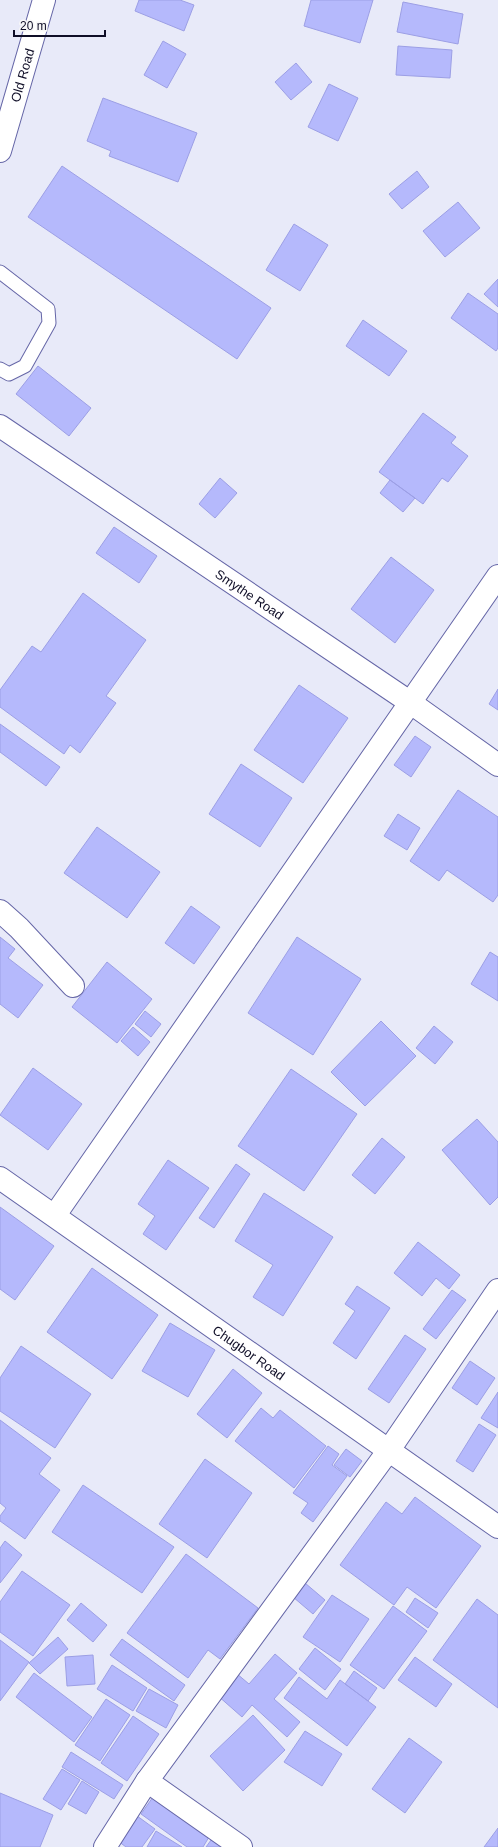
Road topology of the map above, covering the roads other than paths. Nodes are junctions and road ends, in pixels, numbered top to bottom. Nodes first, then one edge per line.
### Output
1 (44, 0) edge
2 (0, 151) edge
3 (0, 272) edge
4 (0, 369) edge
5 (0, 426) edge
6 (498, 576) edge
7 (411, 703) junction
8 (498, 765) edge
9 (0, 911) edge
10 (73, 986) dead end
11 (0, 1178) edge
12 (55, 1215) junction
13 (498, 1290) edge
14 (389, 1450) junction
15 (498, 1527) edge
16 (147, 1781) junction
17 (105, 1847) edge
18 (241, 1847) edge

1 - 2 street, Old Road
3 - 4 lane
5 - 7 street, Smythe Road
6 - 7 street
7 - 8 street, Smythe Road
7 - 12 street
9 - 10 street
11 - 12 street, Chugbor Road
12 - 14 street, Chugbor Road
13 - 14 street
14 - 15 street, Chugbor Road
14 - 16 street
16 - 17 street
16 - 18 street

